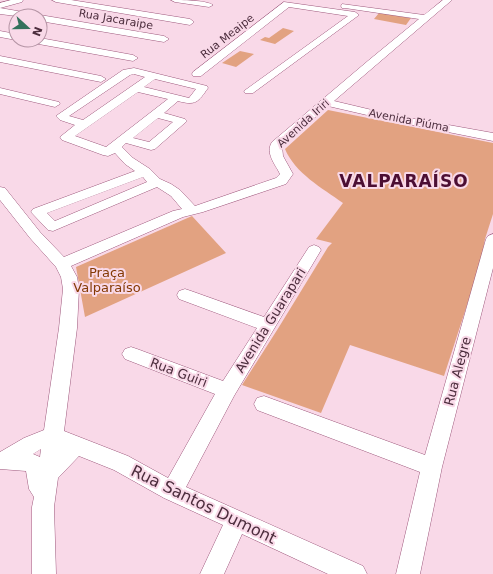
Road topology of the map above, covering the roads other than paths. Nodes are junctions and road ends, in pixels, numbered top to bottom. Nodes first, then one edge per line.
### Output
1 (19, 0) edge
2 (56, 0) edge
3 (175, 0) edge
4 (302, 0) edge
5 (448, 0) edge
6 (209, 5) dead end
7 (0, 6) edge
8 (320, 6) junction
9 (272, 16) junction
10 (426, 18) junction
11 (48, 19) edge
12 (190, 22) dead end
13 (340, 27) junction
14 (350, 30) dead end
15 (228, 38) dead end
16 (164, 39) dead end
17 (48, 43) edge
18 (308, 50) junction
19 (319, 54) dead end
20 (133, 58) dead end
21 (0, 59) edge
22 (197, 74) dead end
23 (153, 76) junction
24 (101, 79) dead end
25 (136, 88) junction
26 (0, 91) edge
27 (249, 91) dead end
28 (96, 92) junction
29 (176, 98) junction
30 (120, 99) junction
31 (325, 102) junction
32 (56, 104) dead end
33 (156, 114) junction
34 (84, 124) junction
35 (493, 137) edge
36 (115, 145) junction
37 (145, 172) junction
38 (129, 177) junction
39 (155, 182) junction
40 (0, 191) edge
41 (191, 210) junction
42 (38, 212) junction
43 (22, 219) junction
44 (53, 227) junction
45 (35, 235) junction
46 (493, 239) edge
47 (314, 250) dead end
48 (62, 264) junction
49 (185, 295) dead end
50 (268, 325) junction
51 (131, 354) dead end
52 (227, 391) junction
53 (264, 404) dead end
54 (52, 436) junction
55 (76, 445) junction
56 (4, 462) edge
57 (432, 467) junction
58 (47, 474) junction
59 (172, 491) junction
60 (44, 497) junction
61 (236, 521) junction
62 (44, 574) edge
63 (212, 574) edge
64 (355, 574) edge
65 (408, 574) edge

1 - 7 street
2 - 12 street
3 - 6 street
4 - 8 street
5 - 10 street, Avenida Iriri
8 - 9 street, Rua Meaipe
8 - 10 street
8 - 13 street
9 - 15 street
9 - 22 street, Rua Meaipe
10 - 31 street, Avenida Iriri
11 - 16 street, Rua Jacaraipe
13 - 14 street
13 - 18 street
17 - 20 street
18 - 19 street
18 - 27 street
21 - 24 street
23 - 25 street
23 - 28 street
23 - 29 street
25 - 29 street
25 - 30 street
26 - 32 street
28 - 30 street
28 - 34 street
29 - 33 street
30 - 34 street
31 - 35 street, Avenida Piúma
31 - 41 street, Avenida Iriri
33 - 36 street
33 - 36 street
34 - 36 street
36 - 37 street
36 - 38 street
37 - 38 street
37 - 39 street
38 - 42 street
39 - 41 street
39 - 44 street
40 - 43 street
41 - 48 street, Avenida Iriri
42 - 43 street
42 - 44 street
43 - 45 street
44 - 45 street
45 - 48 street
46 - 57 street, Rua Alegre
47 - 50 street, Avenida Guarapari
48 - 54 street
49 - 50 street
50 - 52 street, Avenida Guarapari
51 - 52 street, Rua Guiri
52 - 59 street, Avenida Guarapari
53 - 57 street
54 - 55 street, Rua Santos Dumont
54 - 56 street
54 - 58 street
55 - 58 street
55 - 59 street, Rua Santos Dumont
56 - 60 street
57 - 65 street, Rua Alegre
58 - 60 street
59 - 61 street, Rua Santos Dumont
60 - 62 street
61 - 63 street
61 - 64 street, Rua Santos Dumont

